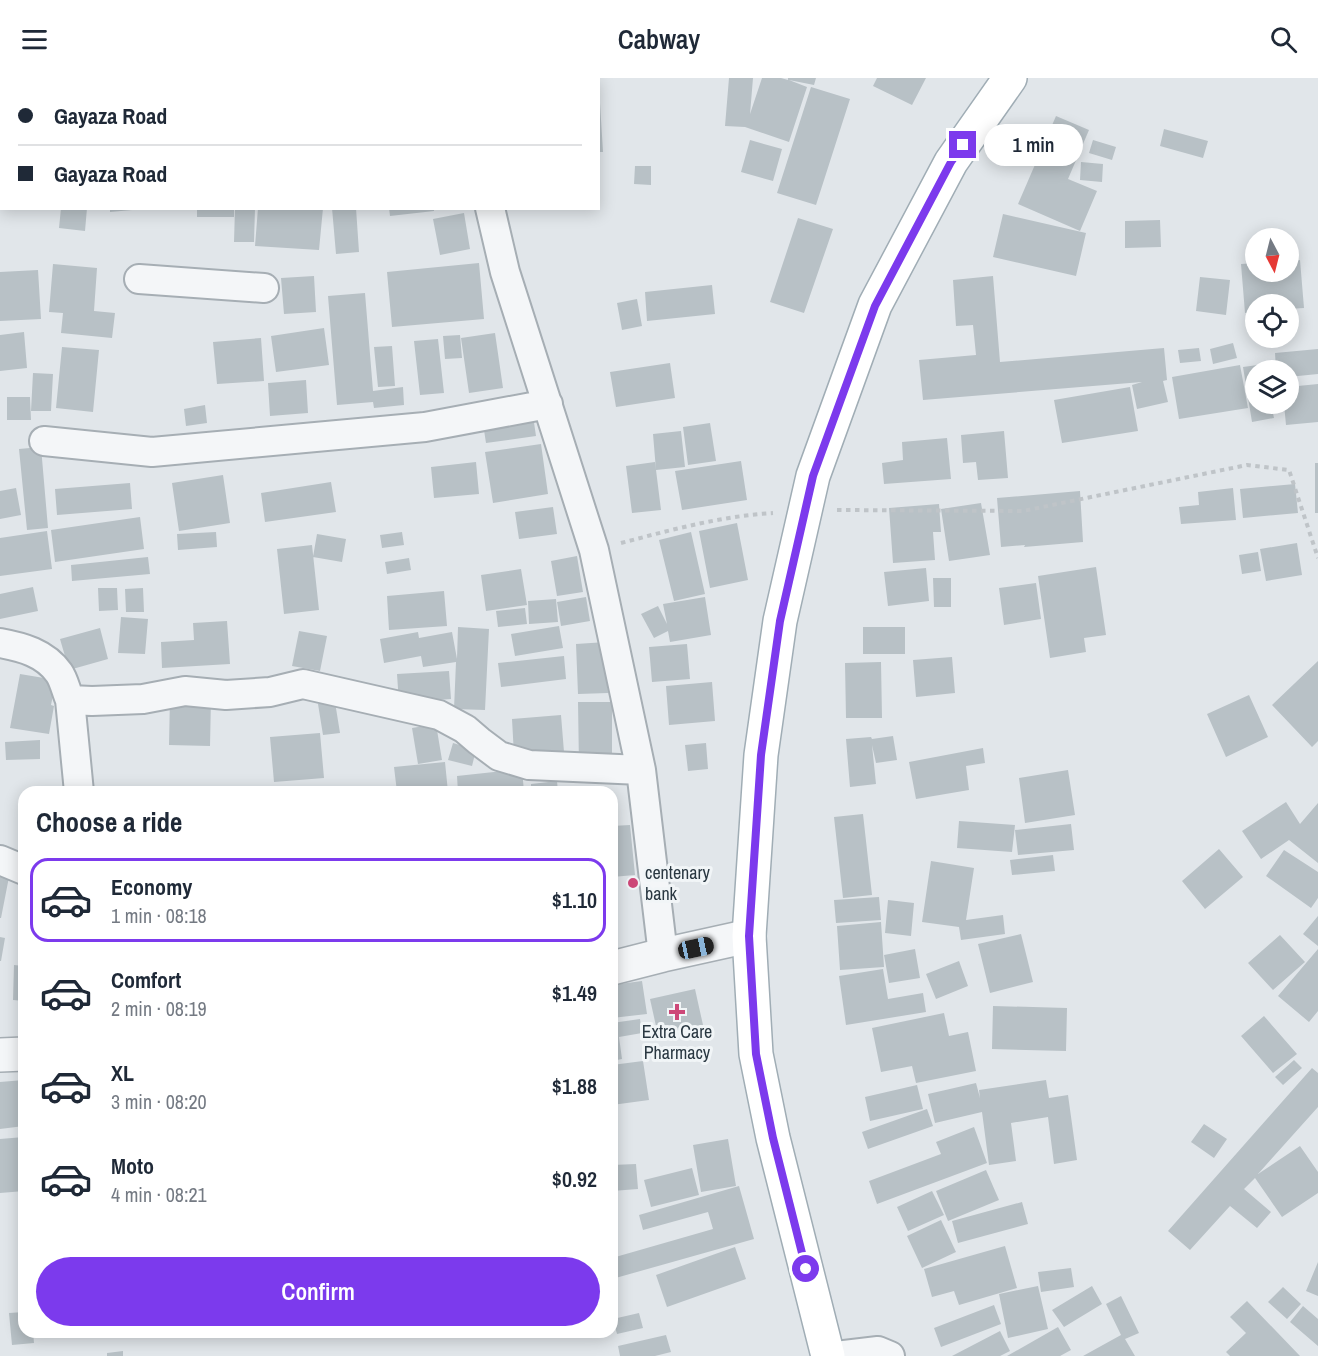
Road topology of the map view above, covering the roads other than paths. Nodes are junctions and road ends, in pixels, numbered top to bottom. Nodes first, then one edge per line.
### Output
1 (1010, 78) edge
2 (490, 210) edge
3 (139, 279) dead end
4 (264, 288) dead end
5 (548, 404) junction
6 (44, 441) dead end
7 (0, 643) edge
8 (70, 700) junction
9 (641, 770) junction
10 (78, 786) edge
11 (0, 860) edge
12 (18, 868) edge
13 (749, 936) junction
14 (712, 944) junction
15 (663, 955) junction
16 (618, 966) edge
17 (751, 972) junction
18 (18, 1054) edge
19 (0, 1055) edge
20 (828, 1356) edge
21 (836, 1356) edge
22 (890, 1356) edge

1 - 13 main road
2 - 5 street
3 - 4 street
5 - 6 street
5 - 9 street
7 - 8 street
8 - 9 street
8 - 10 street
9 - 15 street
11 - 12 street
13 - 14 street
13 - 17 main road
14 - 15 street
14 - 17 street
15 - 16 street
17 - 20 main road
18 - 19 street
21 - 22 street

